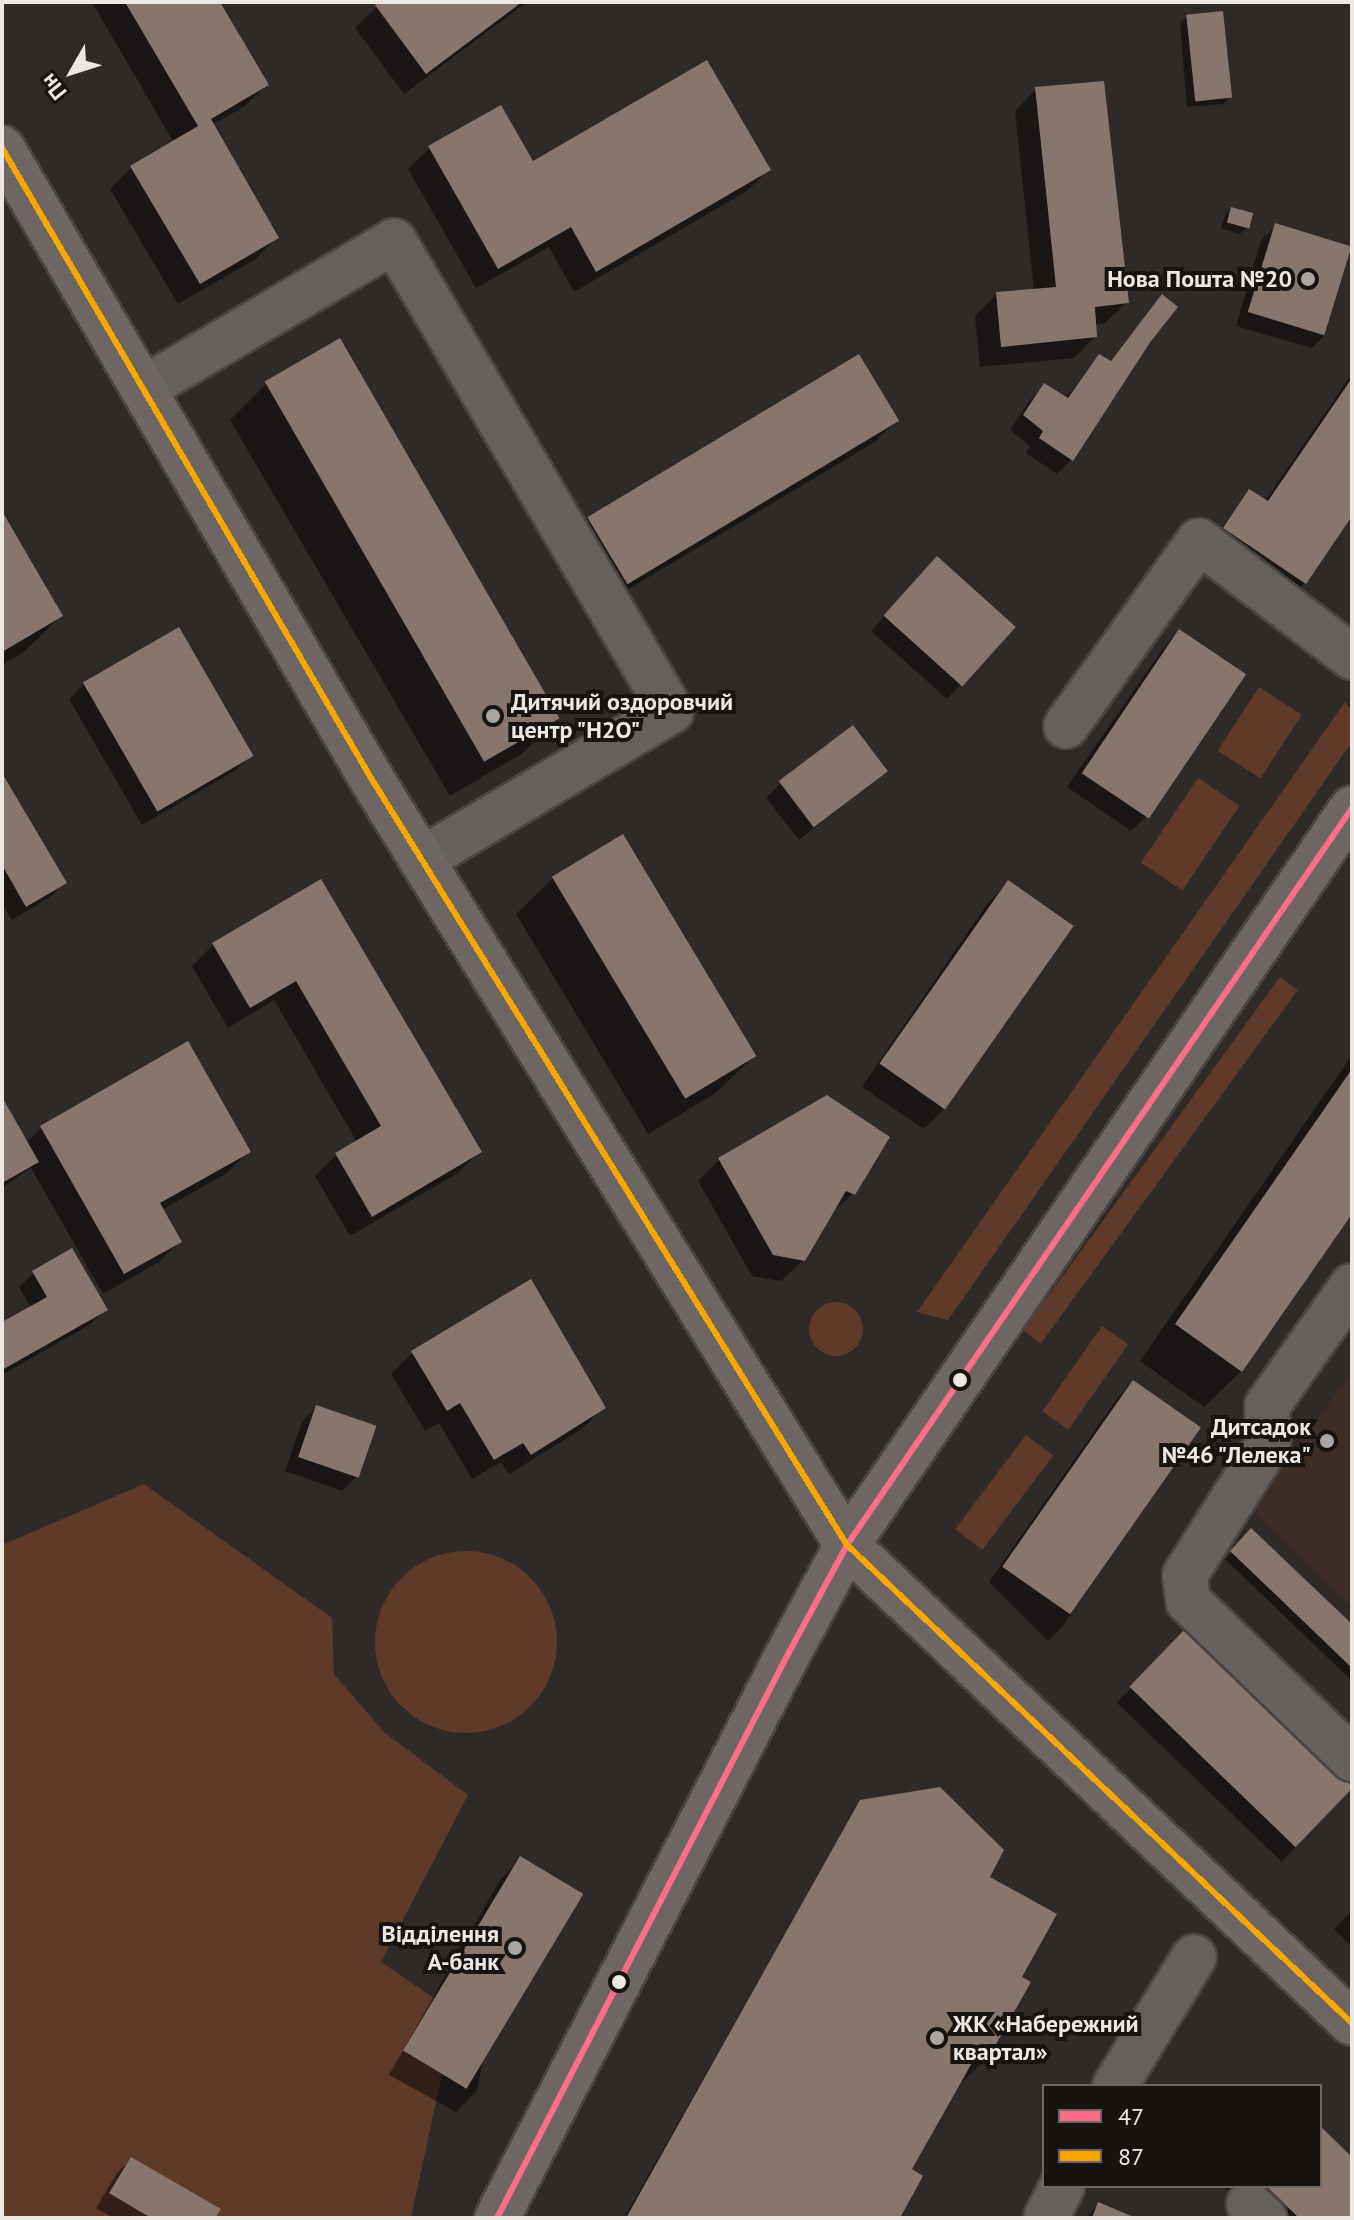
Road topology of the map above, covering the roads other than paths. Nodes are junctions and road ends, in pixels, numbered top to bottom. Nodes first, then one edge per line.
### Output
1 (2, 148) edge
2 (143, 389) junction
3 (1352, 657) edge
4 (1066, 726) dead end
5 (1352, 808) edge
6 (421, 860) junction
7 (1352, 1286) edge
8 (847, 1545) junction
9 (1352, 1759) edge
10 (1194, 1957) dead end
11 (1352, 2023) edge
12 (1116, 2084) edge
13 (1061, 2188) edge
14 (497, 2218) edge
15 (1046, 2218) edge

1 - 2 main road
2 - 6 main road
2 - 6 street
3 - 4 street
5 - 8 main road
6 - 8 main road
7 - 9 street
8 - 11 main road
8 - 14 main road
10 - 12 street
13 - 15 street

